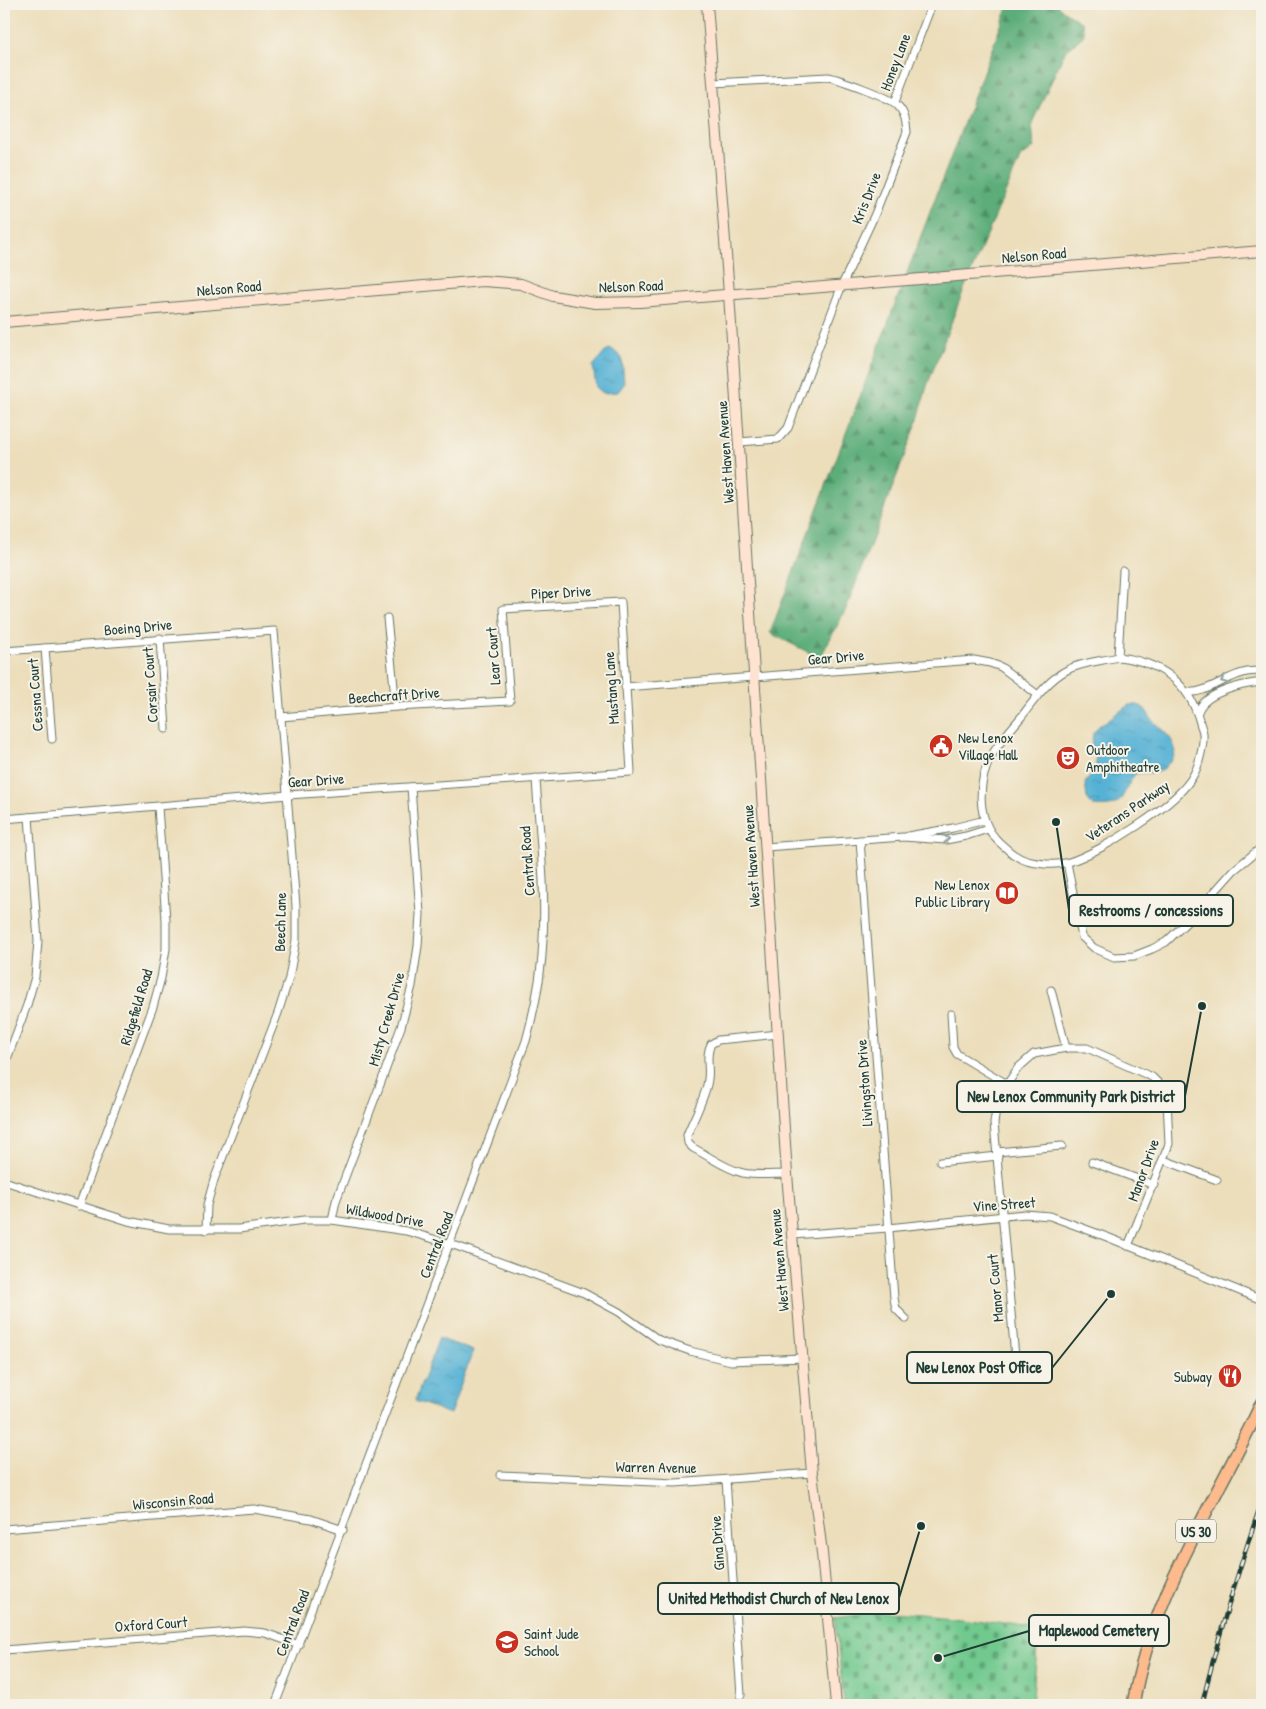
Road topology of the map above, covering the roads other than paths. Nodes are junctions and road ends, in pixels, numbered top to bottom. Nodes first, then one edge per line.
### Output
1 (707, 4) edge
2 (932, 4) edge
3 (713, 83) junction
4 (895, 102) junction
5 (1262, 251) edge
6 (842, 285) junction
7 (729, 294) junction
8 (4, 322) edge
9 (739, 442) junction
10 (1123, 571) dead end
11 (620, 602) joint
12 (503, 609) joint
13 (387, 618) dead end
14 (274, 631) joint
15 (160, 638) junction
16 (45, 648) junction
17 (4, 651) edge
18 (1118, 657) junction
19 (1262, 671) edge
20 (755, 677) junction
21 (1262, 682) edge
22 (625, 687) junction
23 (1187, 692) junction
24 (1038, 695) junction
25 (510, 701) joint
26 (396, 708) junction
27 (1198, 712) junction
28 (281, 717) junction
29 (166, 729) dead end
30 (52, 739) dead end
31 (631, 772) joint
32 (536, 778) junction
33 (410, 787) junction
34 (288, 795) junction
35 (158, 806) junction
36 (29, 817) junction
37 (4, 819) edge
38 (985, 820) junction
39 (988, 829) junction
40 (903, 837) junction
41 (860, 840) junction
42 (766, 847) junction
43 (1262, 847) edge
44 (1067, 862) junction
45 (1051, 990) dead end
46 (951, 1014) dead end
47 (779, 1034) junction
48 (1066, 1048) junction
49 (4, 1067) edge
50 (1007, 1084) junction
51 (1062, 1146) dead end
52 (997, 1154) junction
53 (1164, 1160) junction
54 (940, 1162) dead end
55 (1092, 1162) dead end
56 (787, 1174) junction
57 (4, 1180) edge
58 (1217, 1180) dead end
59 (1154, 1185) junction
60 (79, 1206) junction
61 (1002, 1217) junction
62 (332, 1220) junction
63 (888, 1228) junction
64 (206, 1230) junction
65 (792, 1235) junction
66 (451, 1244) junction
67 (1128, 1246) junction
68 (1262, 1300) edge
69 (906, 1320) dead end
70 (1015, 1357) dead end
71 (802, 1358) junction
72 (1262, 1402) edge
73 (812, 1473) junction
74 (500, 1475) dead end
75 (726, 1480) junction
76 (4, 1529) edge
77 (342, 1530) junction
78 (299, 1645) junction
79 (4, 1650) edge
80 (741, 1695) dead end
81 (275, 1705) edge
82 (836, 1705) edge
83 (1133, 1705) edge

1 - 3 street, West Haven Avenue
2 - 4 street, Honey Lane
3 - 4 street
3 - 7 street, West Haven Avenue
4 - 6 street, Kris Drive
5 - 6 street, Nelson Road
6 - 7 street, Nelson Road
6 - 9 street, Kris Drive
7 - 8 street, Nelson Road
7 - 9 street, West Haven Avenue
9 - 20 street, West Haven Avenue
10 - 18 street
11 - 12 street, Piper Drive
11 - 22 street, Mustang Lane
12 - 25 street, Lear Court
13 - 26 street
14 - 15 street, Boeing Drive
14 - 28 street, Beech Lane
15 - 16 street, Boeing Drive
15 - 29 street, Corsair Court
16 - 17 street, Boeing Drive
16 - 30 street, Cessna Court
18 - 23 street, Veterans Parkway
18 - 24 street, Veterans Parkway
19 -> 23 street
20 - 22 street, Gear Drive
20 - 24 street, Gear Drive
20 - 42 street, West Haven Avenue
21 - 27 street
22 - 31 street, Mustang Lane
23 - 27 street, Veterans Parkway
24 - 38 street, Veterans Parkway
25 - 26 street, Beechcraft Drive
26 - 28 street, Beechcraft Drive
27 - 44 street, Veterans Parkway
28 - 34 street, Beech Lane
31 - 32 street, Gear Drive
32 - 33 street, Gear Drive
32 - 66 street, Central Road
33 - 34 street, Gear Drive
33 - 62 street, Misty Creek Drive
34 - 35 street, Gear Drive
34 - 64 street, Beech Lane
35 - 36 street, Gear Drive
35 - 60 street, Ridgefield Road
36 - 37 street, Gear Drive
36 - 49 street
38 - 39 street, Veterans Parkway
38 - 40 street
40 -> 39 street
39 - 44 street, Veterans Parkway
40 - 41 street
41 - 42 street
41 - 63 street, Livingston Drive
42 - 47 street, West Haven Avenue
43 - 44 street
45 - 48 street
46 - 50 street
47 - 56 street, West Haven Avenue
47 - 56 street
48 - 50 street, Manor Drive
48 - 53 street, Manor Drive
50 - 52 street, Manor Drive
51 - 52 street
52 - 54 street
52 - 61 street, Manor Drive
53 - 58 street
53 - 59 street, Manor Drive
55 - 59 street
56 - 65 street, West Haven Avenue
57 - 60 street, Wildwood Drive
59 - 67 street, Manor Drive
60 - 64 street, Wildwood Drive
61 - 63 street, Vine Street
61 - 67 street, Vine Street
61 - 70 street, Manor Court
62 - 64 street, Wildwood Drive
62 - 66 street, Wildwood Drive
63 - 65 street, Vine Street
63 - 69 street, Livingston Drive
65 - 71 street, West Haven Avenue
66 - 71 street, Wildwood Drive
66 - 77 street, Central Road
67 - 68 street, Vine Street
71 - 73 street, West Haven Avenue
72 - 83 main road, US 30
73 - 75 street, Warren Avenue
73 - 82 street, West Haven Avenue
74 - 75 street, Warren Avenue
75 - 80 street, Gina Drive
76 - 77 street, Wisconsin Road
77 - 78 street, Central Road
78 - 79 street, Oxford Court
78 - 81 street, Central Road

